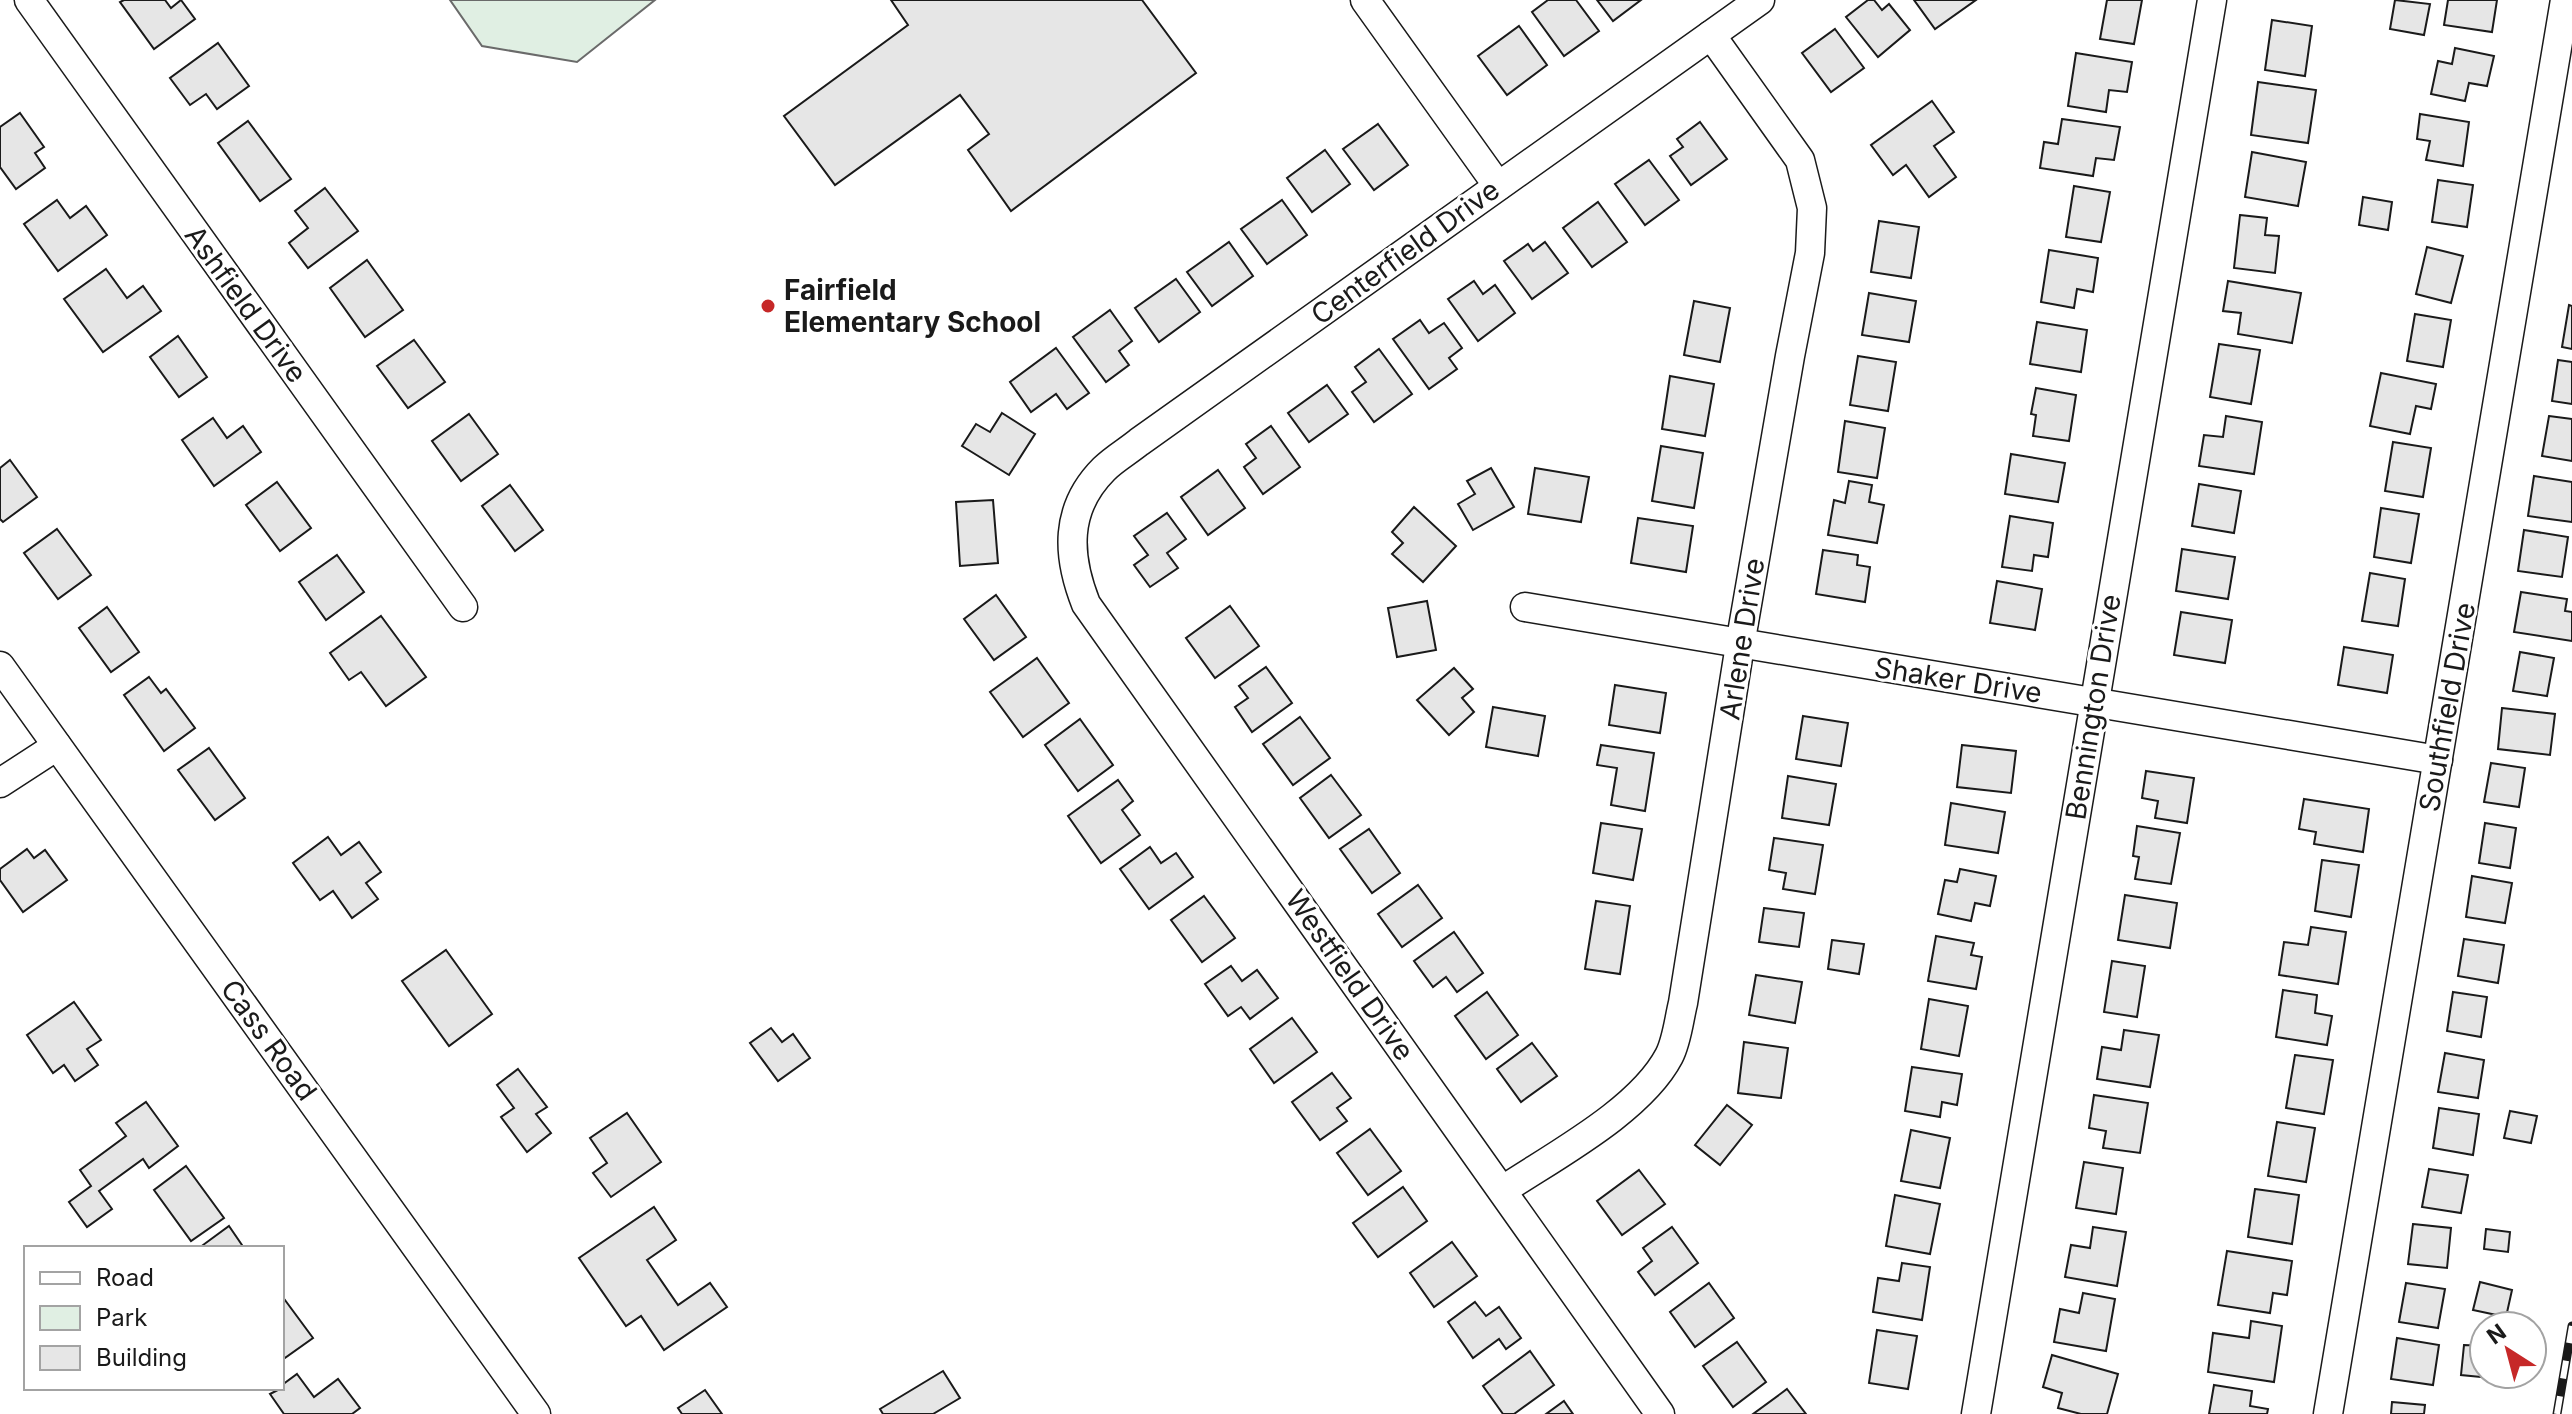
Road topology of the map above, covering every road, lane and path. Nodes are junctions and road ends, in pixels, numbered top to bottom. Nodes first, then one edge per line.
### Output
1 (29, 0) edge
2 (1365, 0) edge
3 (1760, 0) edge
4 (2212, 0) edge
5 (2565, 0) edge
6 (1711, 35) junction
7 (1498, 186) junction
8 (1073, 524) joint
9 (463, 607) dead end
10 (1525, 607) dead end
11 (1740, 645) junction
12 (0, 666) edge
13 (2093, 702) junction
14 (57, 746) junction
15 (2438, 760) junction
16 (0, 783) edge
17 (1503, 1190) junction
18 (536, 1414) edge
19 (1660, 1414) edge
20 (1976, 1414) edge
21 (2328, 1414) edge

1 - 9 street, Ashfield Drive
2 - 7 street
3 - 6 street, Centerfield Drive
4 - 13 street, Bennington Drive
5 - 15 street, Southfield Drive
6 - 7 street, Centerfield Drive
6 - 11 street, Arlene Drive
7 - 8 street, Centerfield Drive
8 - 17 street, Westfield Drive
10 - 11 street, Shaker Drive
11 - 13 street, Shaker Drive
11 - 17 street, Arlene Drive
12 - 14 street, Cass Road
13 - 15 street, Shaker Drive
13 - 20 street, Bennington Drive
14 - 16 street
14 - 18 street, Cass Road
15 - 21 street, Southfield Drive
17 - 19 street, Westfield Drive

